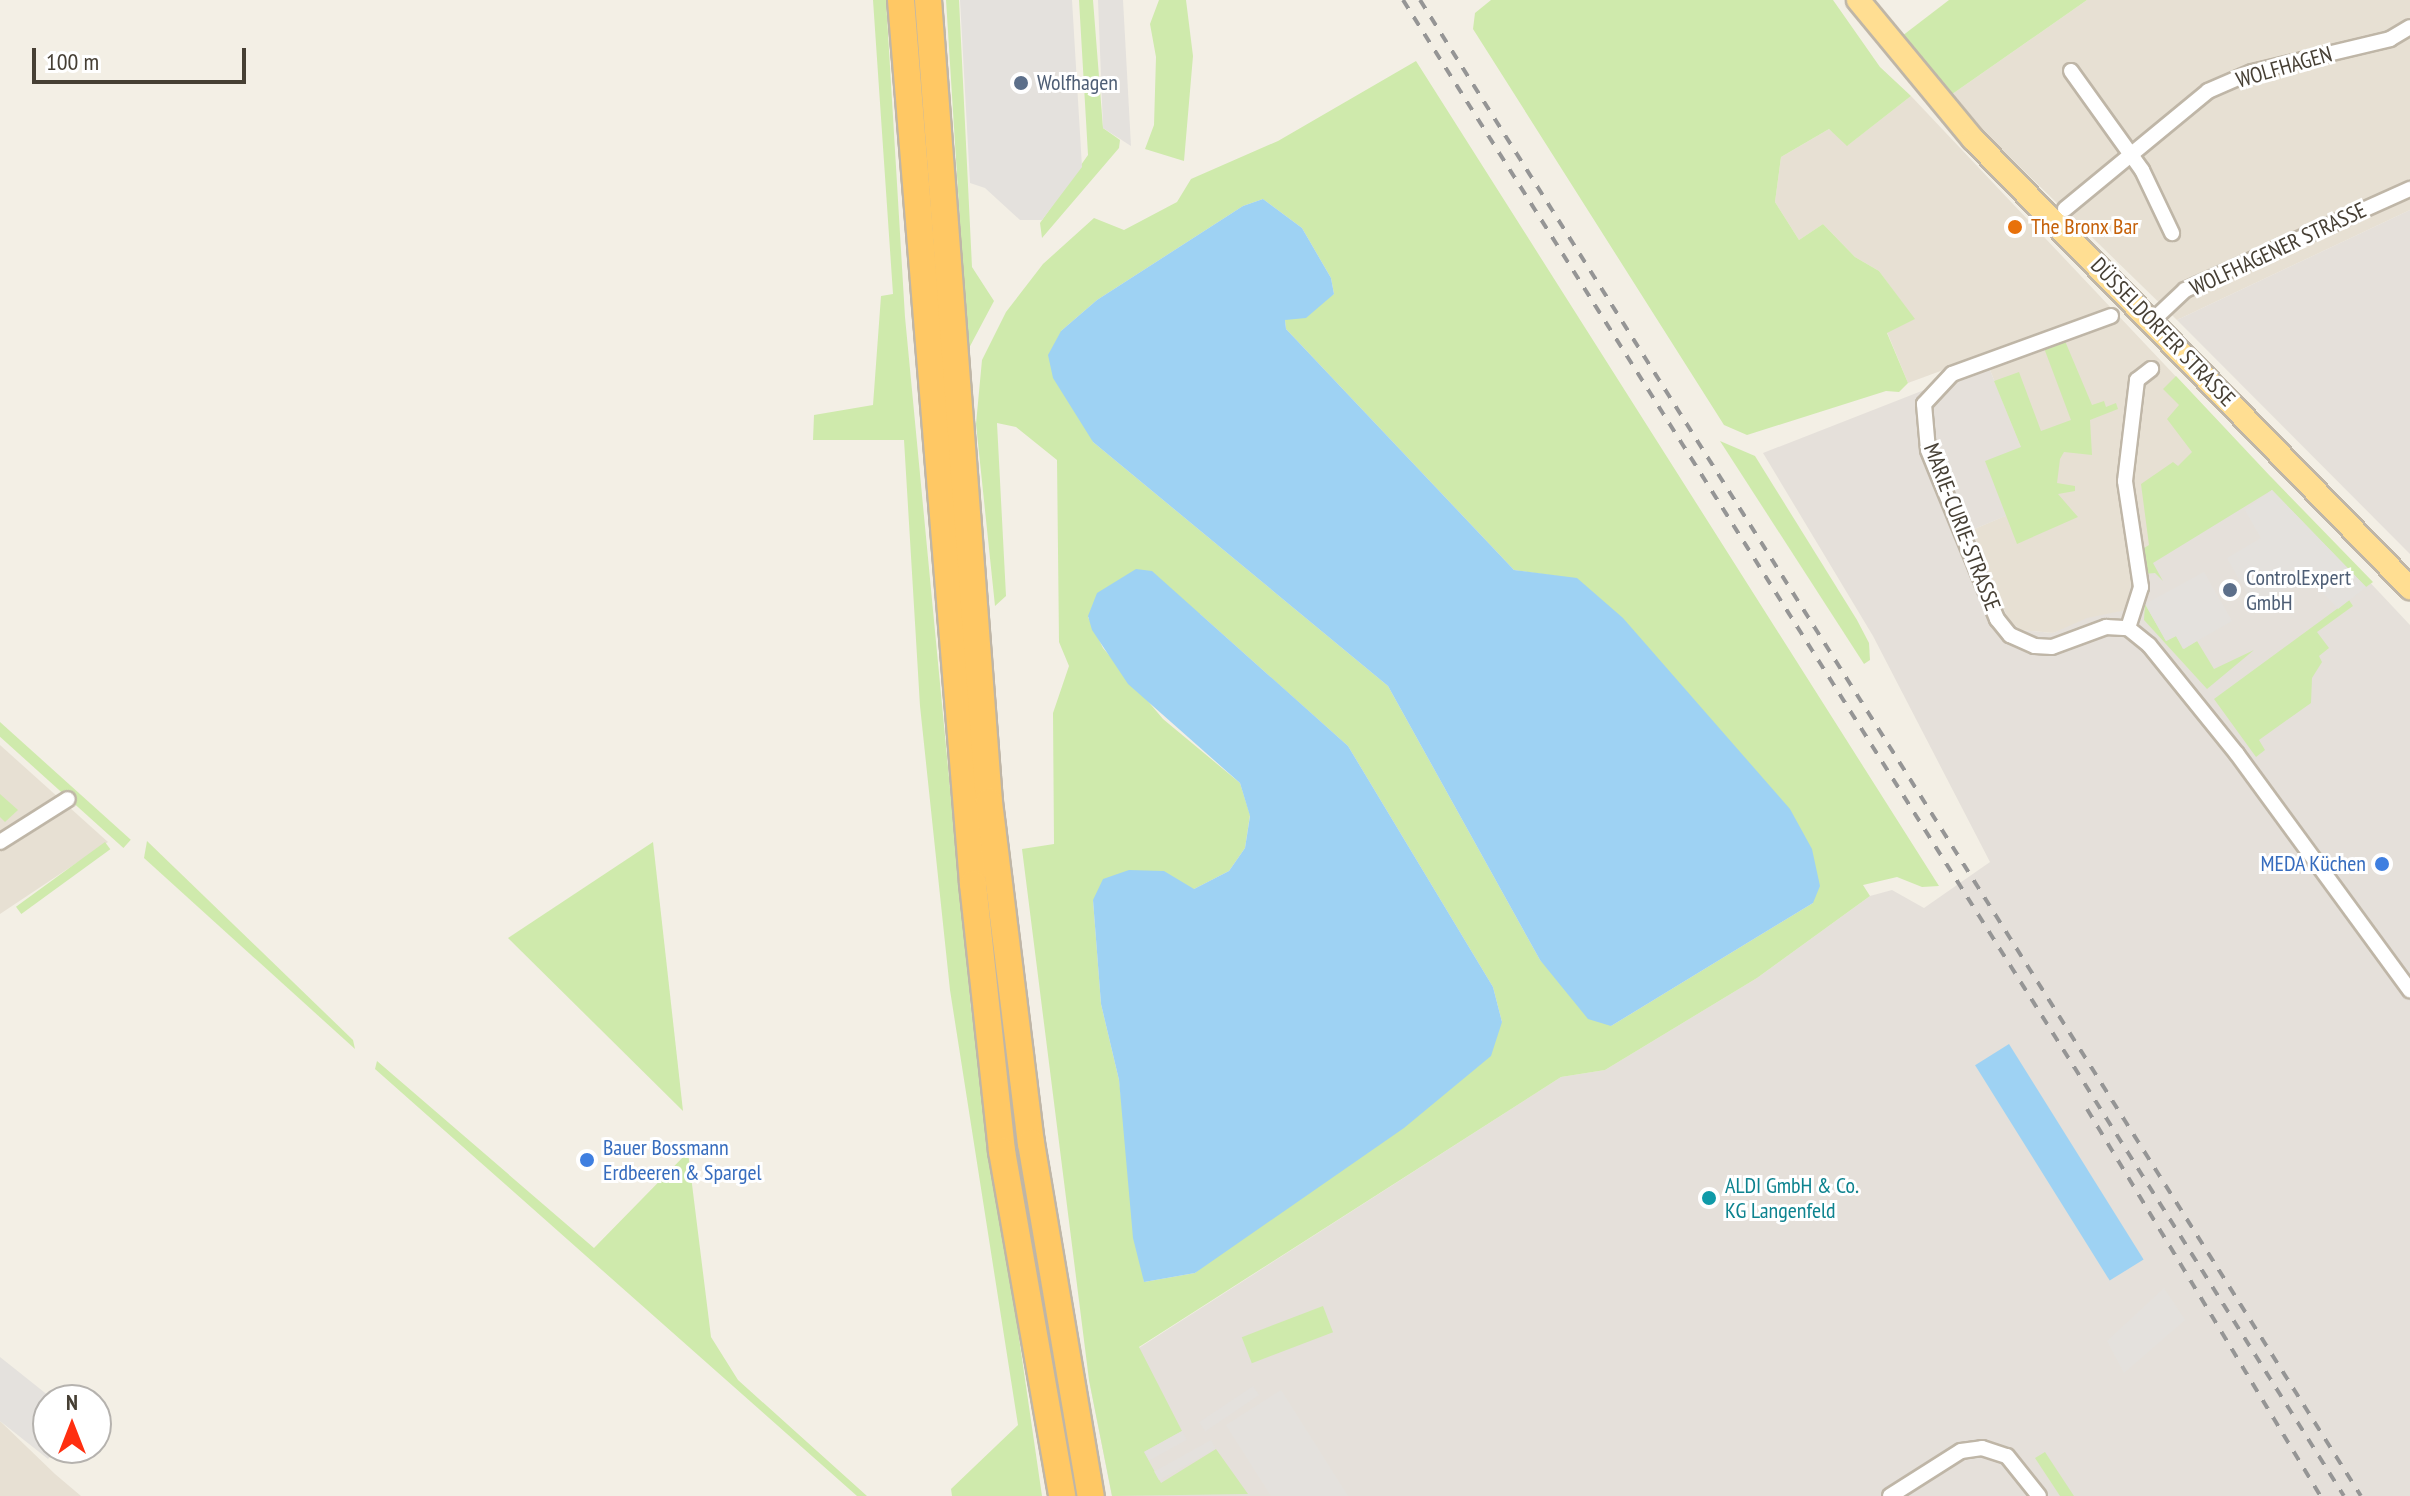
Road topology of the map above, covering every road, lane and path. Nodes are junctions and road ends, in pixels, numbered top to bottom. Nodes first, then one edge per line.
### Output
1 (901, 0) edge
2 (928, 0) edge
3 (1858, 0) edge
4 (2410, 27) edge
5 (2071, 71) dead end
6 (2129, 155) junction
7 (2410, 189) edge
8 (2065, 209) dead end
9 (2172, 233) dead end
10 (2111, 316) dead end
11 (2152, 321) junction
12 (2151, 369) dead end
13 (2410, 588) edge
14 (2128, 628) junction
15 (68, 799) dead end
16 (0, 824) edge
17 (6, 838) edge
18 (2410, 990) edge
19 (1048, 1423) junction
20 (1052, 1496) edge
21 (1062, 1496) edge
22 (1091, 1496) edge
23 (1890, 1496) edge
24 (2039, 1496) edge

1 - 19 highway
2 - 22 highway
3 - 11 main road, DÜSSELDORFER STRASSE
4 - 6 street, WOLFHAGEN
5 - 6 street
6 - 8 street, WOLFHAGEN
6 - 9 street
7 - 11 street, WOLFHAGENER STRASSE
10 - 14 street, MARIE-CURIE-STRASSE
11 - 13 main road, DÜSSELDORFER STRASSE
12 - 14 street
14 - 18 street
15 - 17 street
16 - 17 street
19 - 20 highway
19 - 21 highway
23 - 24 street

